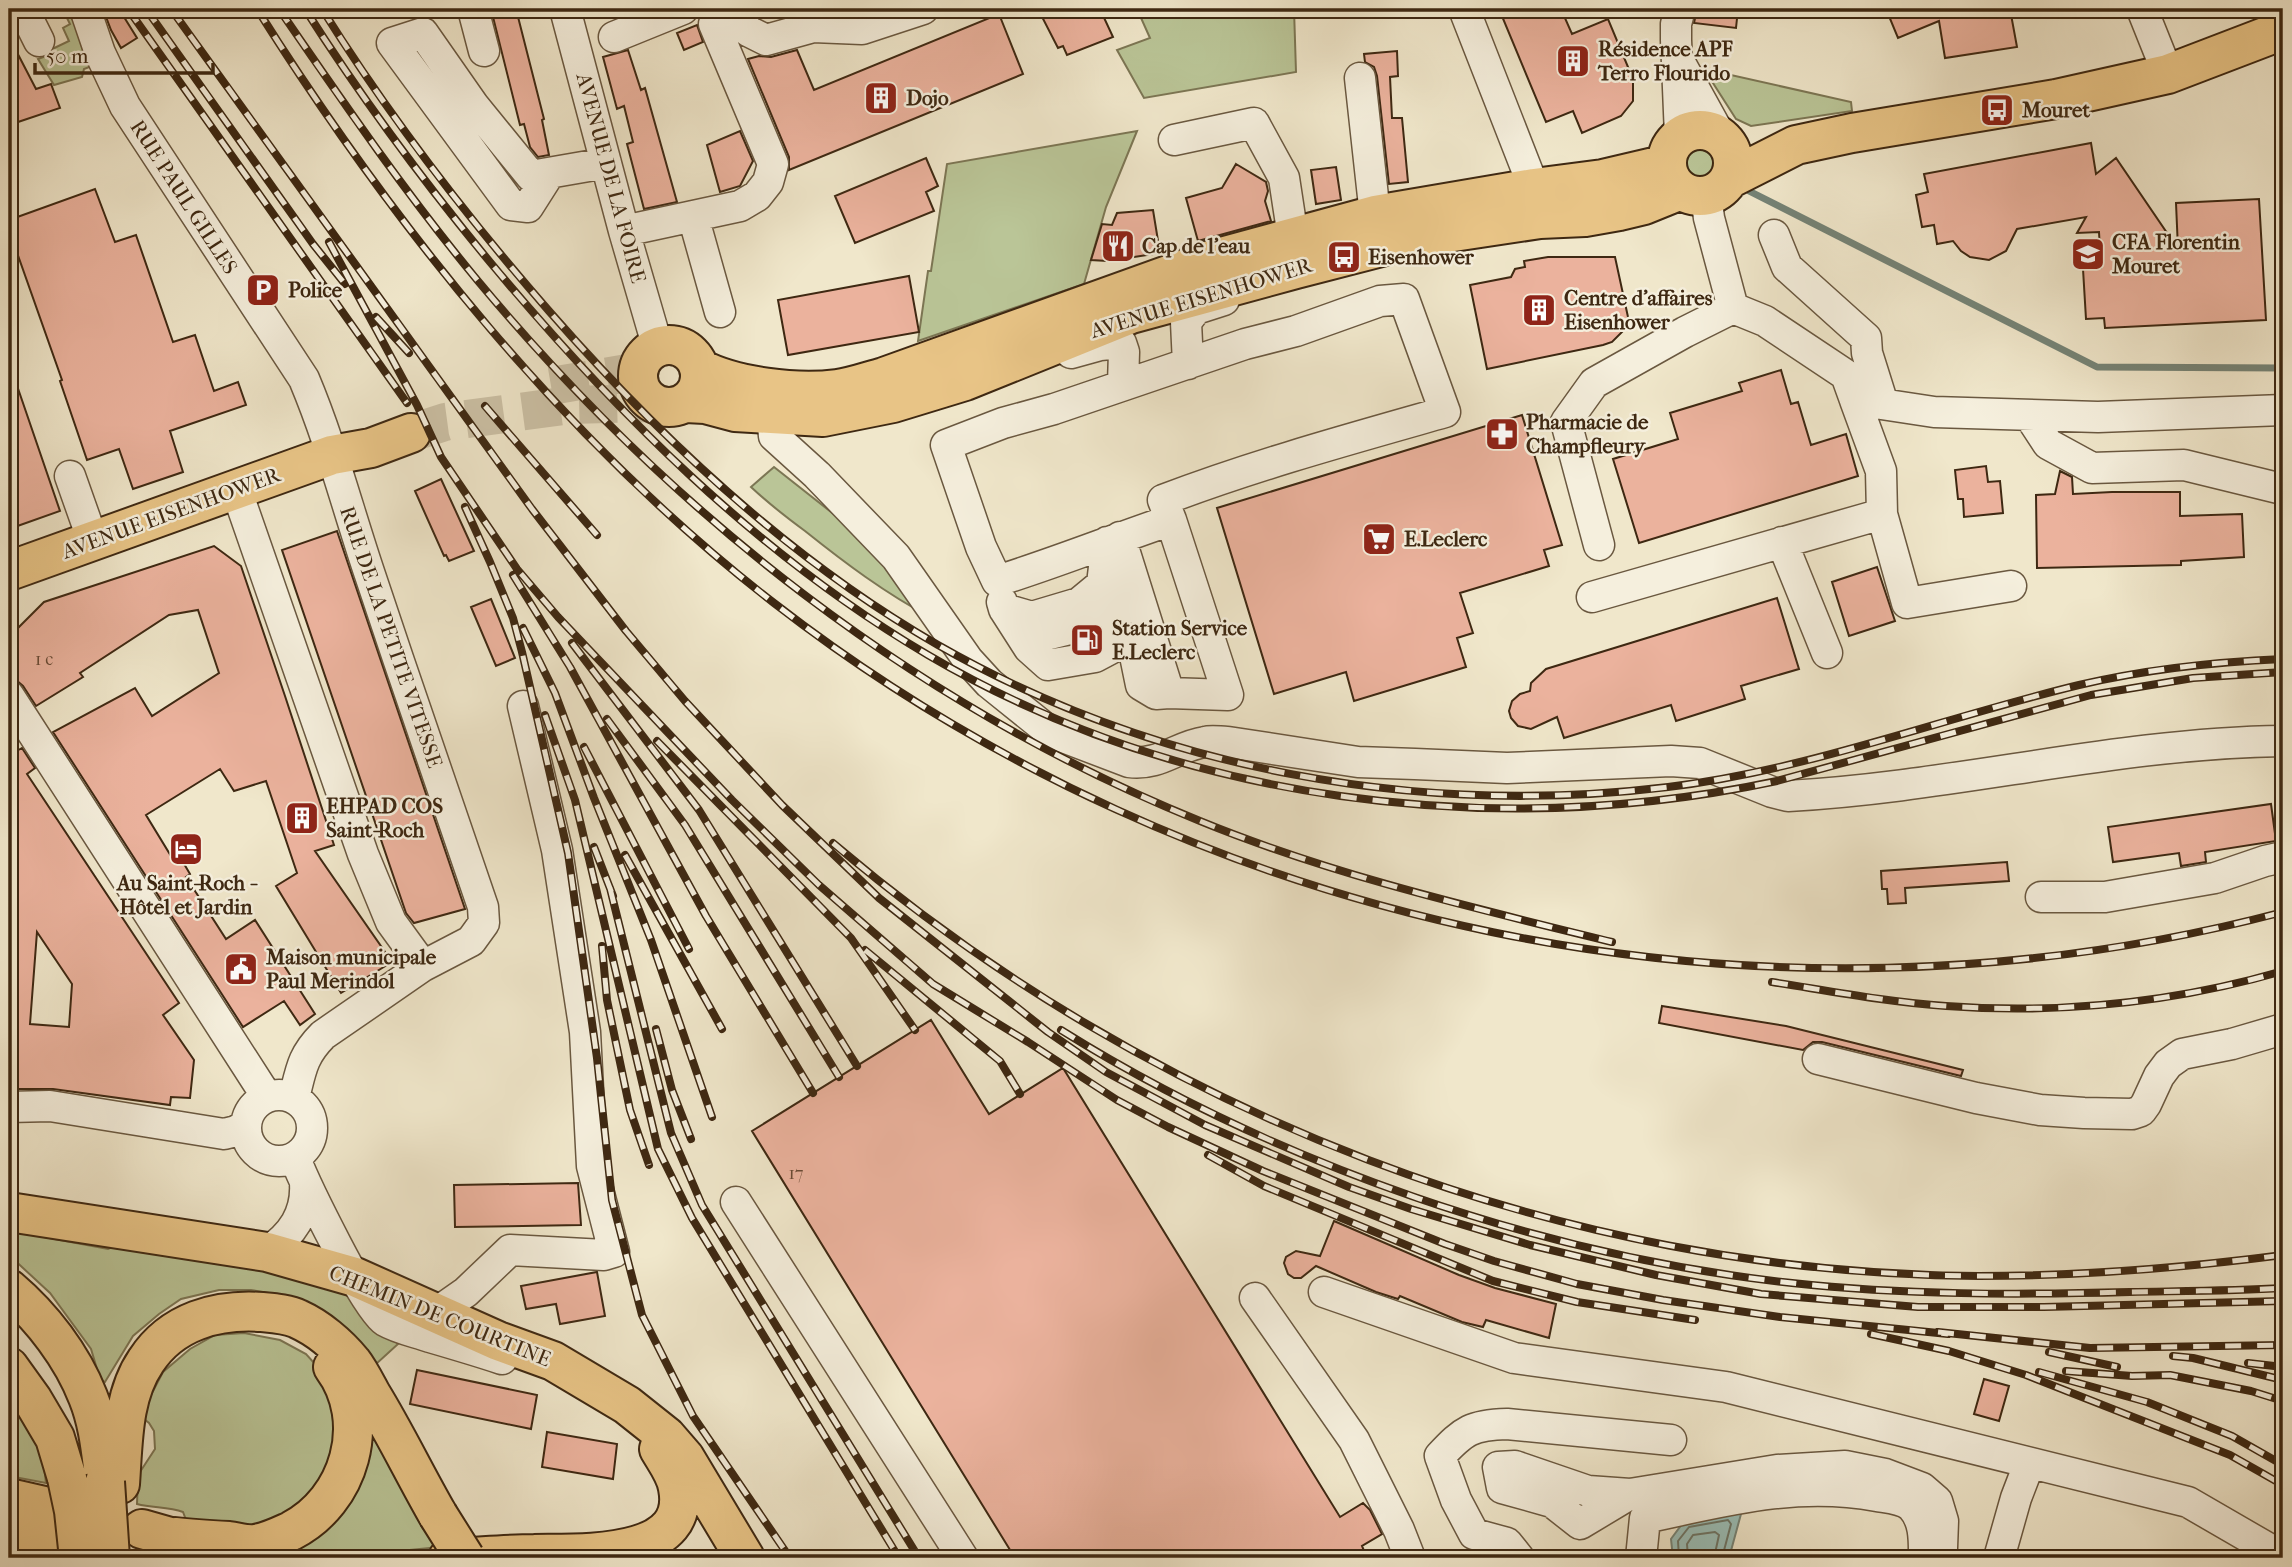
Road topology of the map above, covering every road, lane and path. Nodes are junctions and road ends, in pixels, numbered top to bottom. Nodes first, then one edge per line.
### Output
1 (23, 9) edge
2 (85, 9) edge
3 (473, 9) edge
4 (565, 9) edge
5 (683, 9) edge
6 (923, 9) edge
7 (1464, 9) edge
8 (1680, 9) edge
9 (2142, 9) edge
10 (723, 16) edge
11 (2283, 30) edge
12 (614, 37) dead end
13 (39, 41) dead end
14 (484, 51) dead end
15 (1678, 59) junction
16 (2168, 74) junction
17 (1360, 78) dead end
18 (1174, 140) dead end
19 (606, 163) junction
20 (1702, 164) junction
21 (549, 174) junction
22 (1534, 188) junction
23 (1375, 215) junction
24 (693, 216) junction
25 (624, 231) junction
26 (1774, 235) dead end
27 (1294, 253) junction
28 (1210, 260) junction
29 (1733, 308) junction
30 (720, 312) dead end
31 (1126, 329) junction
32 (658, 348) junction
33 (1188, 364) junction
34 (1123, 384) junction
35 (693, 386) junction
36 (1861, 393) junction
37 (2283, 410) edge
38 (772, 415) junction
39 (2029, 415) junction
40 (405, 424) tunnel mouth
41 (332, 455) junction
42 (70, 476) dead end
43 (2283, 488) edge
44 (236, 489) junction
45 (1882, 514) junction
46 (1171, 520) junction
47 (93, 541) junction
48 (1782, 542) junction
49 (1599, 545) dead end
50 (9, 571) edge
51 (2011, 586) dead end
52 (1117, 592) junction
53 (1592, 597) dead end
54 (1018, 617) junction
55 (1827, 653) dead end
56 (1169, 693) junction
57 (9, 696) edge
58 (523, 706) dead end
59 (2283, 741) edge
60 (2283, 857) edge
61 (2041, 897) dead end
62 (423, 967) junction
63 (2283, 1029) edge
64 (1818, 1059) dead end
65 (280, 1098) junction
66 (9, 1107) edge
67 (246, 1125) junction
68 (300, 1170) junction
69 (736, 1202) dead end
70 (9, 1212) edge
71 (267, 1252) junction
72 (355, 1278) junction
73 (9, 1289) edge
74 (1324, 1292) dead end
75 (1255, 1297) dead end
76 (271, 1313) junction
77 (436, 1313) junction
78 (9, 1324) edge
79 (553, 1361) junction
80 (9, 1367) edge
81 (627, 1405) junction
82 (1671, 1440) dead end
83 (2029, 1464) junction
84 (1630, 1494) dead end
85 (9, 1497) edge
86 (81, 1511) edge
87 (9, 1530) edge
88 (583, 1556) edge
89 (2283, 1557) edge
90 (112, 1558) edge
91 (233, 1558) edge
92 (449, 1558) edge
93 (465, 1558) edge
94 (745, 1558) edge
95 (963, 1558) edge
96 (1410, 1558) edge
97 (1519, 1558) edge
98 (1641, 1558) edge
99 (1924, 1558) edge
100 (1939, 1558) edge
101 (1999, 1558) edge

1 - 13 street
2 - 41 street, RUE PAUL GILLES
3 - 14 street
4 - 19 street, AVENUE DE LA FOIRE
5 - 12 street
6 - 10 street
7 - 22 street
8 - 15 street
9 - 16 street
10 - 24 street
11 - 16 main road, AVENUE EISENHOWER
15 - 20 street
15 - 20 street
16 - 20 main road, AVENUE EISENHOWER
17 - 23 street
18 - 27 street
19 - 21 street
19 - 25 street, AVENUE DE LA FOIRE
20 - 22 main road, AVENUE EISENHOWER
20 - 27 main road, AVENUE EISENHOWER
20 - 29 street
21 - 21 street
22 - 23 main road, AVENUE EISENHOWER
23 - 27 main road, AVENUE EISENHOWER
24 - 25 street
24 - 30 street
25 - 32 street, AVENUE DE LA FOIRE
26 - 36 street
27 - 28 main road, AVENUE EISENHOWER
27 - 31 main road, AVENUE EISENHOWER
27 - 33 street
28 - 31 street
28 - 35 main road, AVENUE EISENHOWER
29 - 36 street
29 - 49 street
31 - 34 street
31 - 38 main road, AVENUE EISENHOWER
32 - 35 main road
32 - 35 main road
33 - 34 street
33 - 46 street
34 - 54 street
35 - 38 main road, AVENUE EISENHOWER
36 - 39 street
36 - 45 street
37 - 39 street
38 - 59 street
39 - 43 street
40 - 41 main road, AVENUE EISENHOWER
41 - 44 main road, AVENUE EISENHOWER
41 - 62 street, RUE DE LA PETITE VITESSE
42 - 47 street
44 - 47 main road, AVENUE EISENHOWER
44 - 62 street
45 - 48 street
45 - 51 street
46 - 52 street
46 - 56 street
47 - 50 main road, AVENUE EISENHOWER
48 - 53 street
48 - 55 street
52 - 54 street
52 - 54 street
52 - 54 street
52 - 56 street
52 - 56 street
57 - 65 street
58 - 77 street
60 - 61 street
62 - 65 street, RUE DE LA PETITE VITESSE
63 - 64 street
65 - 67 street
65 - 68 street
66 - 67 street
67 - 68 street
68 - 71 street
68 - 72 street
69 - 95 street
70 - 71 main road, CHEMIN DE COURTINE
71 - 72 main road, CHEMIN DE COURTINE
72 - 77 main road, CHEMIN DE COURTINE
72 - 79 street
73 - 86 main road
74 - 83 street
75 - 96 street
76 - 86 main road
76 - 91 main road
76 - 93 main road, bridge
77 - 79 main road, CHEMIN DE COURTINE
78 - 86 main road
79 - 81 main road, CHEMIN DE COURTINE
80 - 86 main road
81 - 88 main road
81 - 94 main road, CHEMIN DE COURTINE
82 - 97 street
83 - 89 street
83 - 101 street
84 - 100 street
85 - 86 main road
86 - 87 main road
86 - 90 main road
88 - 92 main road
98 - 99 street

